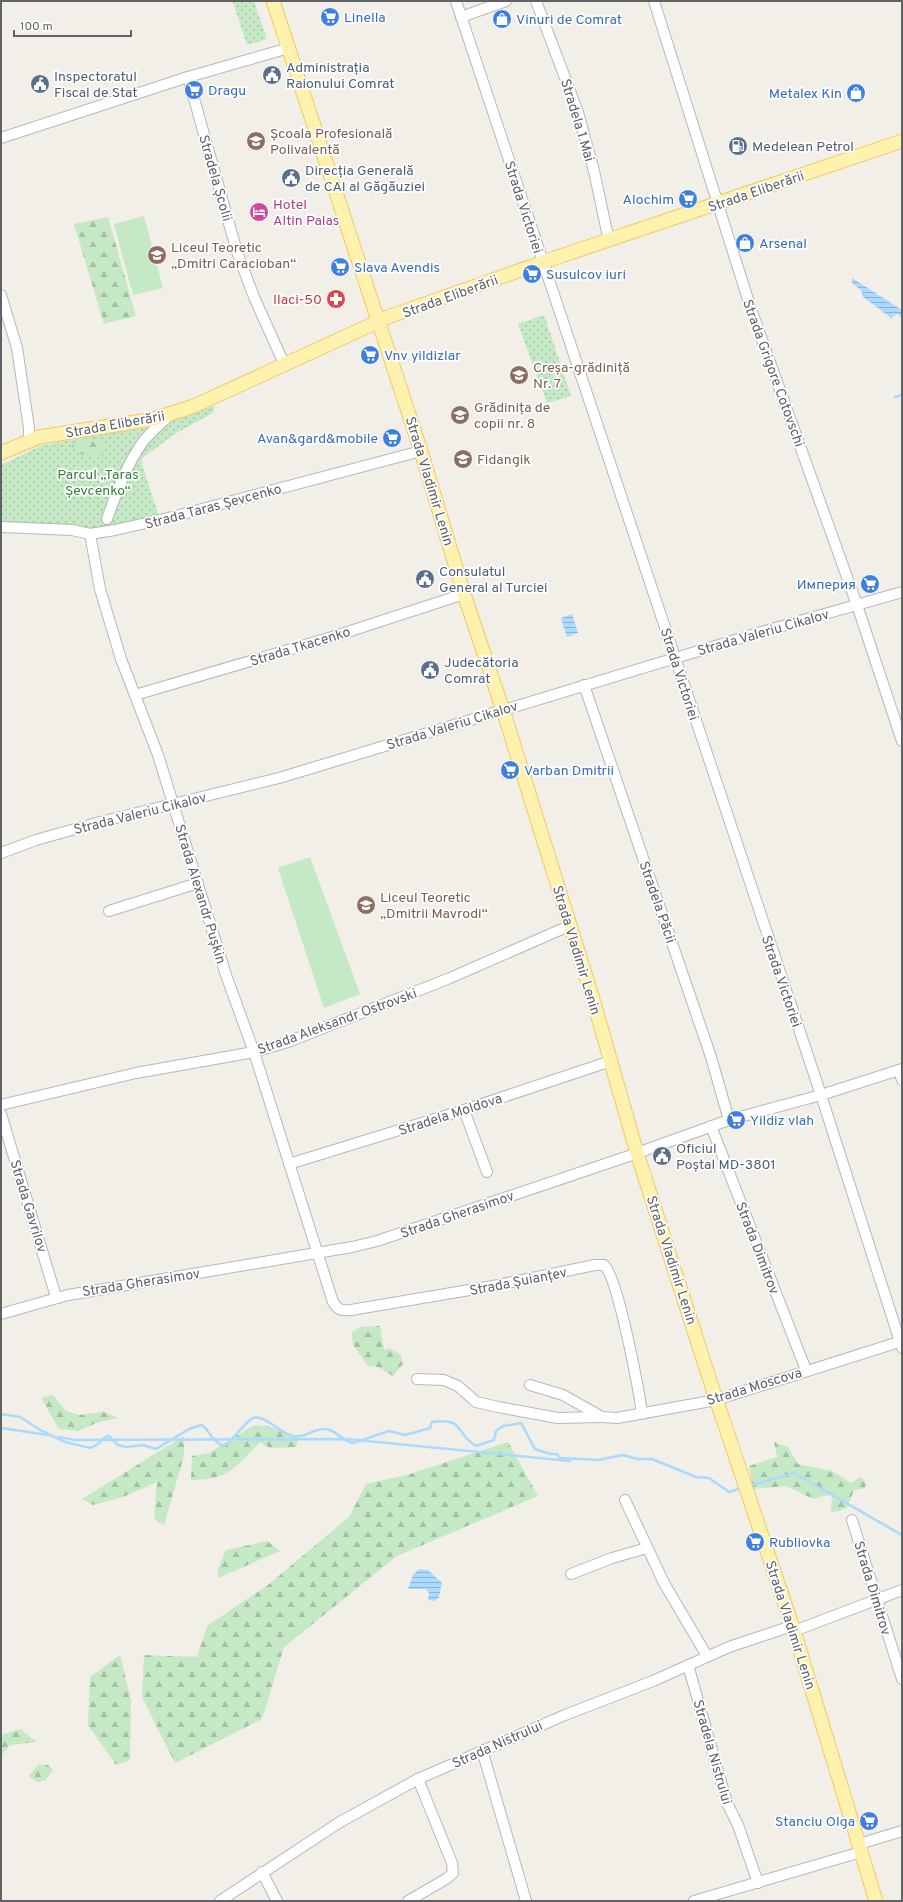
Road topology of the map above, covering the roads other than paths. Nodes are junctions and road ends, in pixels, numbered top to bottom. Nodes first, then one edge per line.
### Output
1 (273, 1) edge
2 (456, 1) edge
3 (506, 1) edge
4 (536, 1) edge
5 (654, 1) edge
6 (461, 17) junction
7 (288, 48) junction
8 (188, 77) junction
9 (1, 138) edge
10 (902, 141) edge
11 (718, 204) junction
12 (609, 241) junction
13 (543, 263) junction
14 (1, 294) edge
15 (379, 321) junction
16 (285, 366) junction
17 (171, 414) junction
18 (29, 440) junction
19 (421, 450) junction
20 (1, 453) edge
21 (107, 519) dead end
22 (1, 527) edge
23 (90, 534) junction
24 (902, 592) edge
25 (464, 594) junction
26 (857, 605) junction
27 (674, 659) junction
28 (584, 685) junction
29 (135, 695) junction
30 (503, 710) junction
31 (902, 741) edge
32 (174, 804) junction
33 (1, 853) edge
34 (198, 883) junction
35 (109, 911) dead end
36 (569, 926) junction
37 (254, 1052) junction
38 (611, 1061) junction
39 (901, 1073) edge
40 (820, 1095) junction
41 (1, 1105) edge
42 (464, 1110) junction
43 (1, 1114) edge
44 (729, 1120) junction
45 (711, 1126) junction
46 (638, 1153) junction
47 (289, 1164) junction
48 (487, 1172) dead end
49 (317, 1253) junction
50 (56, 1297) junction
51 (1, 1314) edge
52 (901, 1343) edge
53 (806, 1370) junction
54 (417, 1379) dead end
55 (530, 1385) dead end
56 (716, 1400) junction
57 (642, 1414) junction
58 (602, 1417) junction
59 (625, 1500) dead end
60 (852, 1520) dead end
61 (648, 1548) junction
62 (571, 1574) dead end
63 (902, 1590) edge
64 (876, 1599) junction
65 (793, 1629) junction
66 (707, 1656) junction
67 (688, 1665) junction
68 (902, 1679) edge
69 (482, 1750) junction
70 (418, 1779) junction
71 (902, 1830) edge
72 (860, 1848) junction
73 (262, 1872) junction
74 (758, 1883) junction
75 (220, 1901) edge
76 (277, 1901) edge
77 (408, 1901) edge
78 (526, 1901) edge
79 (694, 1901) edge
80 (876, 1901) edge

1 - 7 main road, Strada Vladimir Lenin
2 - 6 street, Strada Victoriei
3 - 6 street
4 - 12 street, Stradela 1 Mai
5 - 11 street, Strada Grigore Cotovschi
6 - 13 street, Strada Victoriei
7 - 8 street
7 - 15 main road, Strada Vladimir Lenin
8 - 9 street
8 - 16 street, Stradela Școlii
10 - 11 main road, Strada Eliberării
11 - 12 main road, Strada Eliberării
11 - 26 street, Strada Grigore Cotovschi
12 - 13 main road, Strada Eliberării
13 - 15 main road, Strada Eliberării
13 - 27 street, Strada Victoriei
14 - 18 street
15 - 16 main road, Strada Eliberării
15 - 19 main road, Strada Vladimir Lenin
16 - 17 main road, Strada Eliberării
17 - 18 main road, Strada Eliberării
17 - 21 street
18 - 20 main road, Strada Eliberării
19 - 23 street, Strada Taras Șevcenko
19 - 25 main road, Strada Vladimir Lenin
22 - 23 street, Strada Taras Șevcenko
23 - 29 street, Strada Alexandr Pușkin
24 - 26 street, Strada Valeriu Cikalov
25 - 29 street, Strada Tkacenko
25 - 30 main road, Strada Vladimir Lenin
26 - 27 street, Strada Valeriu Cikalov
26 - 31 street, Strada Grigore Cotovschi
27 - 28 street, Strada Valeriu Cikalov
27 - 40 street, Strada Victoriei
28 - 30 street, Strada Valeriu Cikalov
28 - 44 street, Stradela Păcii
29 - 32 street, Strada Alexandr Pușkin
30 - 32 street, Strada Valeriu Cikalov
30 - 36 main road, Strada Vladimir Lenin
32 - 33 street, Strada Valeriu Cikalov
32 - 34 street, Strada Alexandr Pușkin
34 - 35 street
34 - 37 street, Strada Alexandr Pușkin
36 - 37 street, Strada Aleksandr Ostrovski
36 - 38 main road, Strada Vladimir Lenin
37 - 41 street, Strada Aleksandr Ostrovski
37 - 47 street, Strada Alexandr Pușkin
38 - 42 street, Stradela Moldova
38 - 46 main road, Strada Vladimir Lenin
39 - 40 street, Strada Gherasimov
40 - 44 street, Strada Gherasimov
40 - 52 street, Strada Victoriei
42 - 47 street, Stradela Moldova
42 - 48 street
43 - 50 street, Strada Gavrilov
44 - 45 street, Strada Gherasimov
45 - 46 street, Strada Gherasimov
45 - 53 street, Strada Dimitrov
46 - 49 street, Strada Gherasimov
46 - 56 main road, Strada Vladimir Lenin
47 - 49 street, Strada Alexandr Pușkin
49 - 50 street, Strada Gherasimov
49 - 57 street, Strada Șuianțev
50 - 51 street, Strada Gherasimov
52 - 53 street, Strada Moscova
53 - 56 street, Strada Moscova
54 - 58 street, Strada Moscova
55 - 58 street, Strada Moscova
56 - 57 street, Strada Moscova
56 - 65 main road, Strada Vladimir Lenin
57 - 58 street, Strada Moscova
59 - 61 street
60 - 64 street, Strada Dimitrov
61 - 62 street
61 - 66 street
63 - 64 street, Strada Nistrului
64 - 65 street, Strada Nistrului
64 - 68 street, Strada Dimitrov
65 - 66 street, Strada Nistrului
65 - 72 main road, Strada Vladimir Lenin
66 - 67 street, Strada Nistrului
67 - 69 street, Strada Nistrului
67 - 74 street, Stradela Nistrului
69 - 70 street, Strada Nistrului
69 - 78 street
70 - 73 street, Strada Nistrului
70 - 77 street
71 - 72 street
72 - 74 street
72 - 80 main road, Strada Vladimir Lenin
73 - 75 street, Strada Nistrului
73 - 76 street
74 - 79 street

